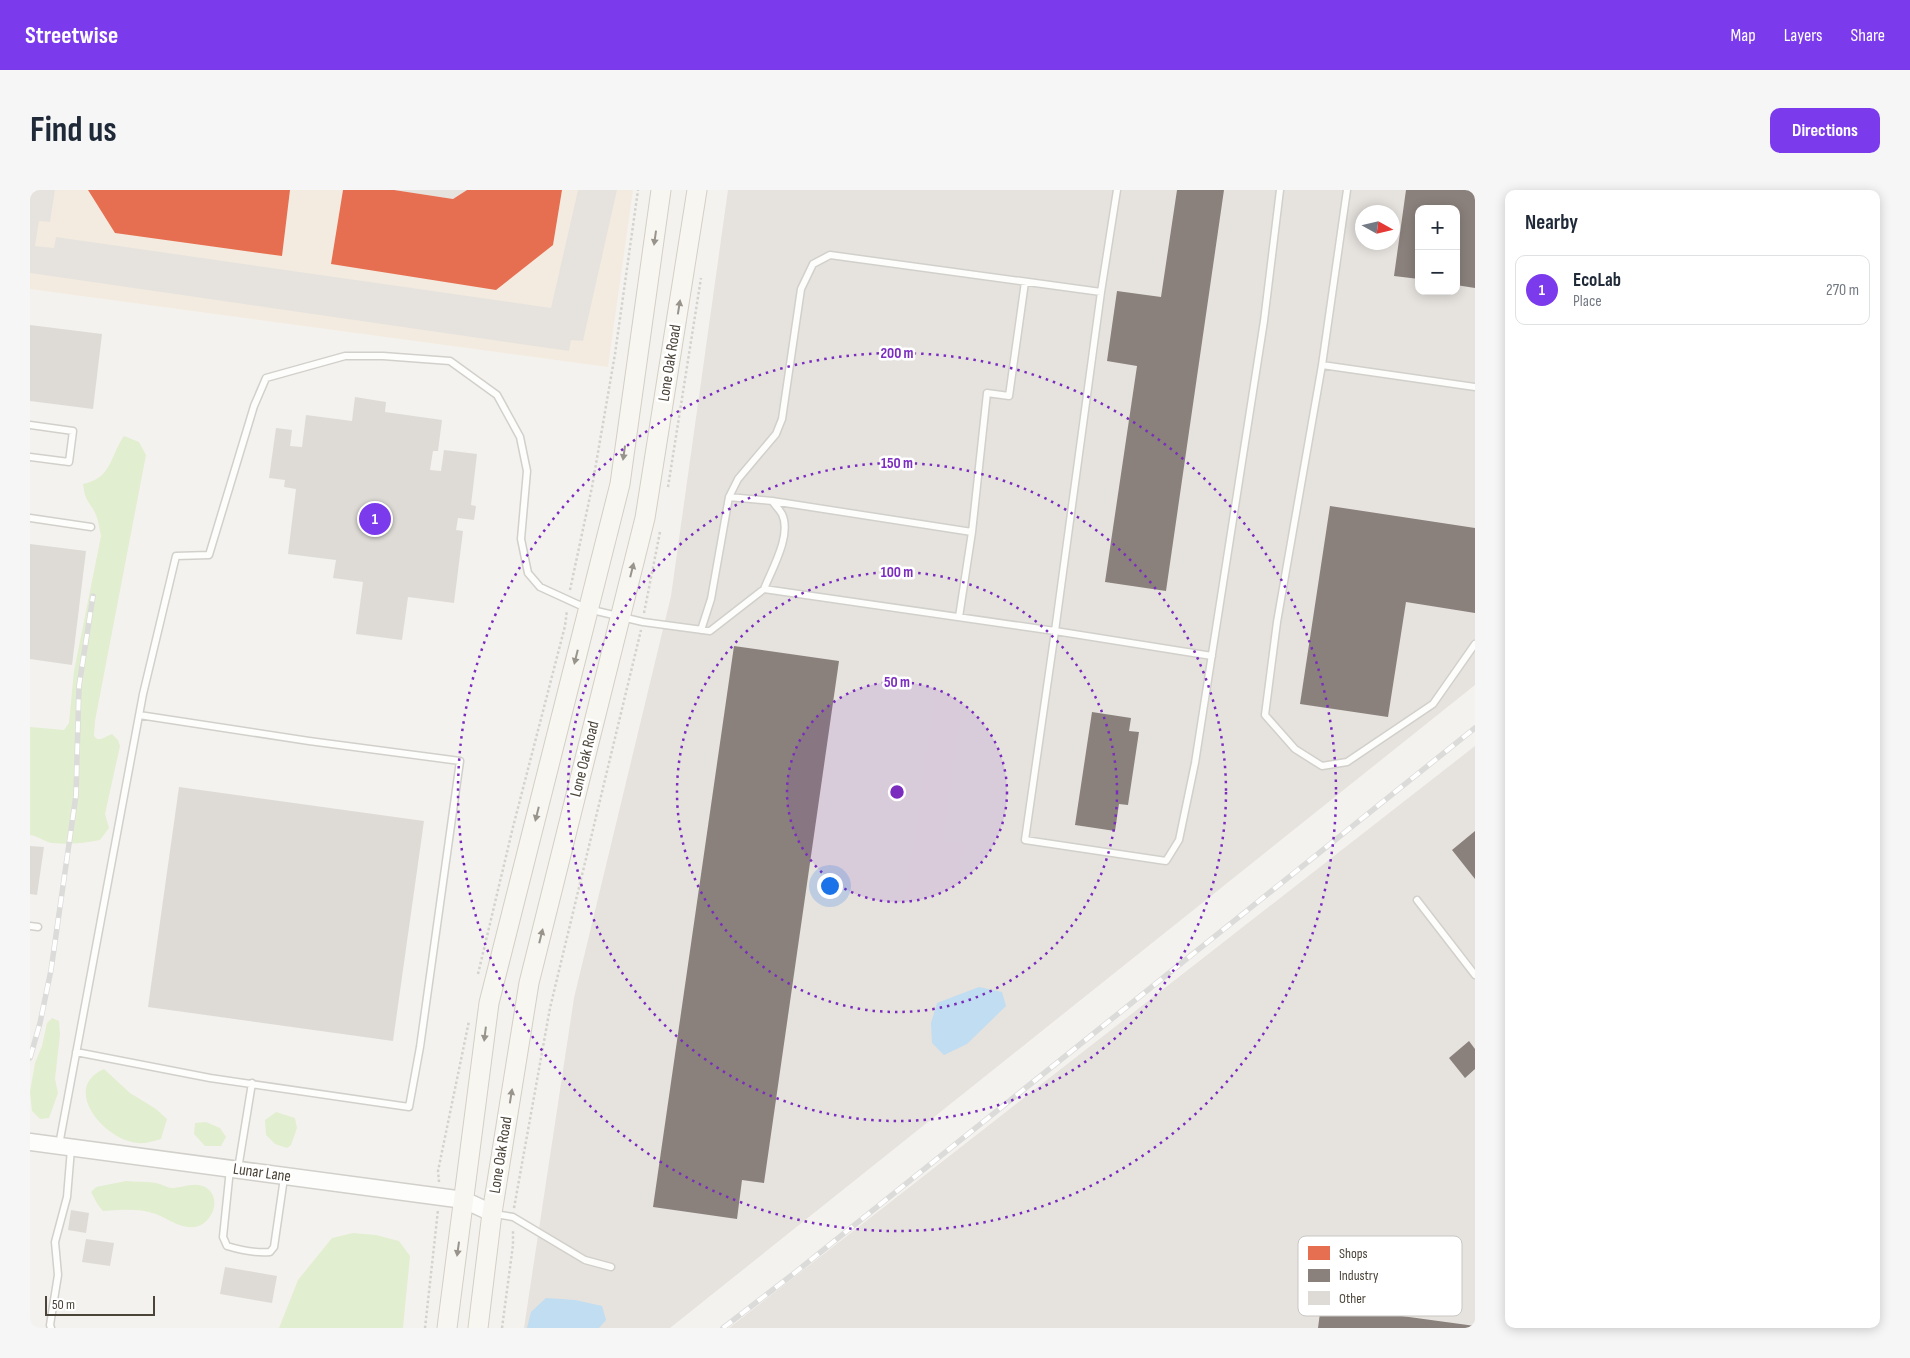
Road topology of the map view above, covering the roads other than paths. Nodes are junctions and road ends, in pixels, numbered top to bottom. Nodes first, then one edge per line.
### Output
1 (661, 190) edge
2 (697, 190) edge
3 (1117, 190) edge
4 (1280, 190) edge
5 (1347, 190) edge
6 (1026, 282) junction
7 (1101, 292) junction
8 (1322, 365) junction
9 (1475, 387) edge
10 (30, 424) edge
11 (30, 457) edge
12 (729, 497) junction
13 (772, 502) junction
14 (30, 518) edge
15 (91, 527) dead end
16 (972, 532) junction
17 (764, 589) junction
18 (588, 609) junction
19 (959, 617) junction
20 (620, 618) junction
21 (701, 630) junction
22 (1056, 631) junction
23 (1475, 644) edge
24 (1212, 656) junction
25 (139, 714) junction
26 (1417, 900) dead end
27 (30, 926) edge
28 (38, 927) dead end
29 (1475, 976) edge
30 (76, 1052) junction
31 (252, 1083) junction
32 (30, 1142) edge
33 (65, 1147) junction
34 (234, 1170) junction
35 (285, 1176) junction
36 (464, 1200) junction
37 (492, 1213) junction
38 (610, 1267) dead end
39 (50, 1328) edge
40 (448, 1328) edge
41 (478, 1328) edge

1 -> 18 main road, Lone Oak Road
20 -> 2 main road, Lone Oak Road
3 - 7 lane
4 - 24 lane
5 - 8 lane
6 - 7 lane
6 - 12 lane
6 - 16 lane
7 - 22 lane
8 - 9 lane
8 - 23 lane
10 - 11 lane
12 - 13 lane
12 - 21 lane
13 - 16 lane
13 - 17 lane
14 - 15 lane
16 - 19 lane
17 - 19 lane
17 - 21 lane
18 - 20 lane
18 - 25 lane
18 -> 36 main road, Lone Oak Road
19 - 22 lane
20 - 21 lane
37 -> 20 main road, Lone Oak Road
22 - 24 lane
22 - 24 lane
25 - 30 lane
25 - 31 lane
26 - 29 lane
27 - 28 lane
30 - 31 lane
30 - 33 lane
31 - 34 lane
32 - 33 street, Lunar Lane
33 - 34 street, Lunar Lane
33 - 39 lane
34 - 35 street, Lunar Lane
34 - 35 lane
35 - 36 street, Lunar Lane
36 - 37 street, Lunar Lane
36 -> 40 main road, Lone Oak Road
37 - 38 lane
37 - 41 main road, Lone Oak Road

